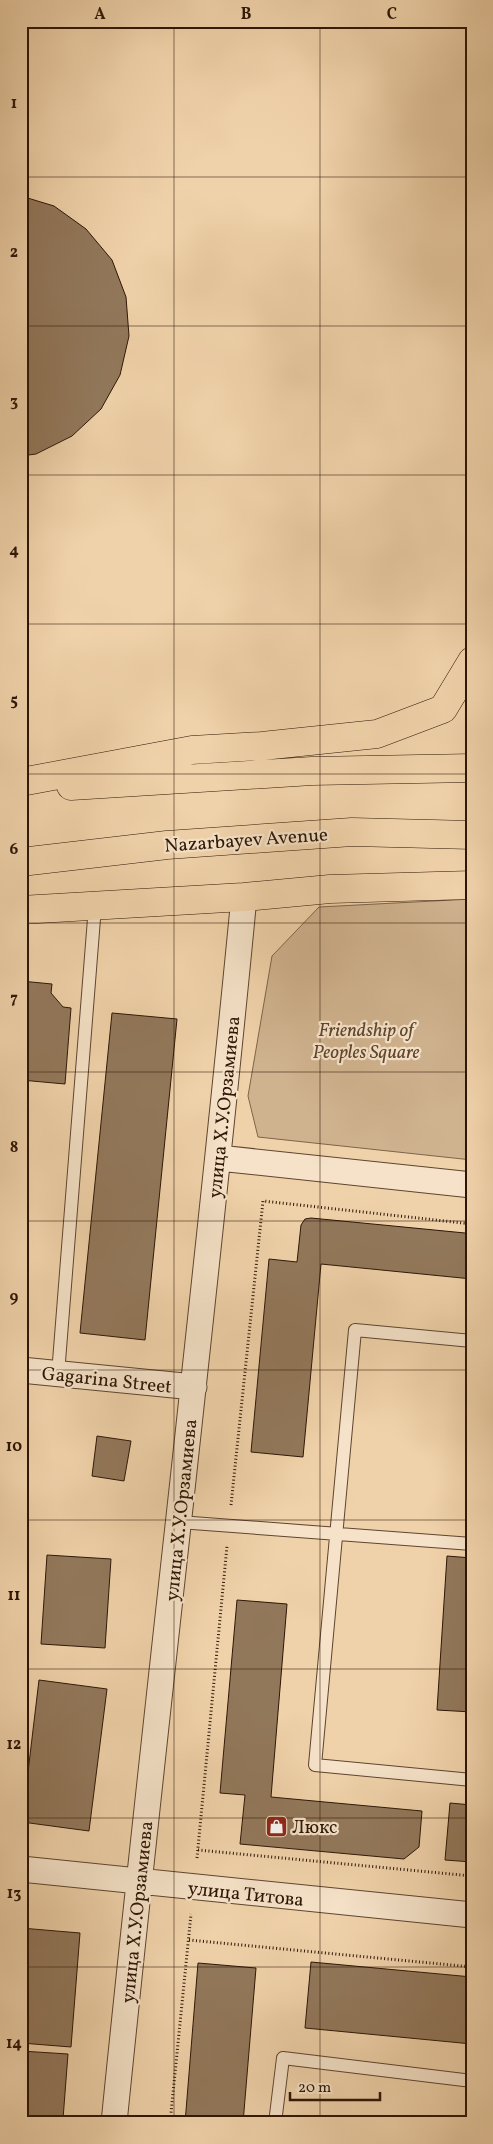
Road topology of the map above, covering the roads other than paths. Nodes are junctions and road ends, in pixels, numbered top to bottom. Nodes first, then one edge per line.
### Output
1 (472, 661) edge
2 (472, 768) edge
3 (21, 782) edge
4 (21, 789) edge
5 (472, 835) edge
6 (21, 862) edge
7 (472, 885) edge
8 (244, 897) junction
9 (95, 906) junction
10 (21, 910) edge
11 (219, 1158) junction
12 (472, 1185) edge
13 (472, 1341) edge
14 (21, 1370) edge
15 (58, 1374) junction
16 (194, 1387) junction
17 (178, 1522) junction
18 (336, 1534) junction
19 (472, 1544) edge
20 (472, 1780) edge
21 (21, 1869) edge
22 (138, 1882) junction
23 (472, 1915) edge
24 (472, 2080) edge
25 (114, 2123) edge
26 (275, 2123) edge

1 - 3 main road
2 - 4 main road
5 - 6 main road, Nazarbayev Avenue
7 - 8 main road
8 - 9 main road
8 - 11 street, улица Х.У.Орзамиева
9 - 10 main road
9 - 15 lane
11 - 12 street
11 - 16 street, улица Х.У.Орзамиева
13 - 18 lane
14 - 15 street, Gagarina Street
15 - 16 street, Gagarina Street
16 - 17 street, улица Х.У.Орзамиева
17 - 18 lane
17 - 22 street, улица Х.У.Орзамиева
18 - 19 lane
18 - 20 lane
21 - 22 street, улица Титова
22 - 23 street, улица Титова
22 - 25 street, улица Х.У.Орзамиева
24 - 26 lane

